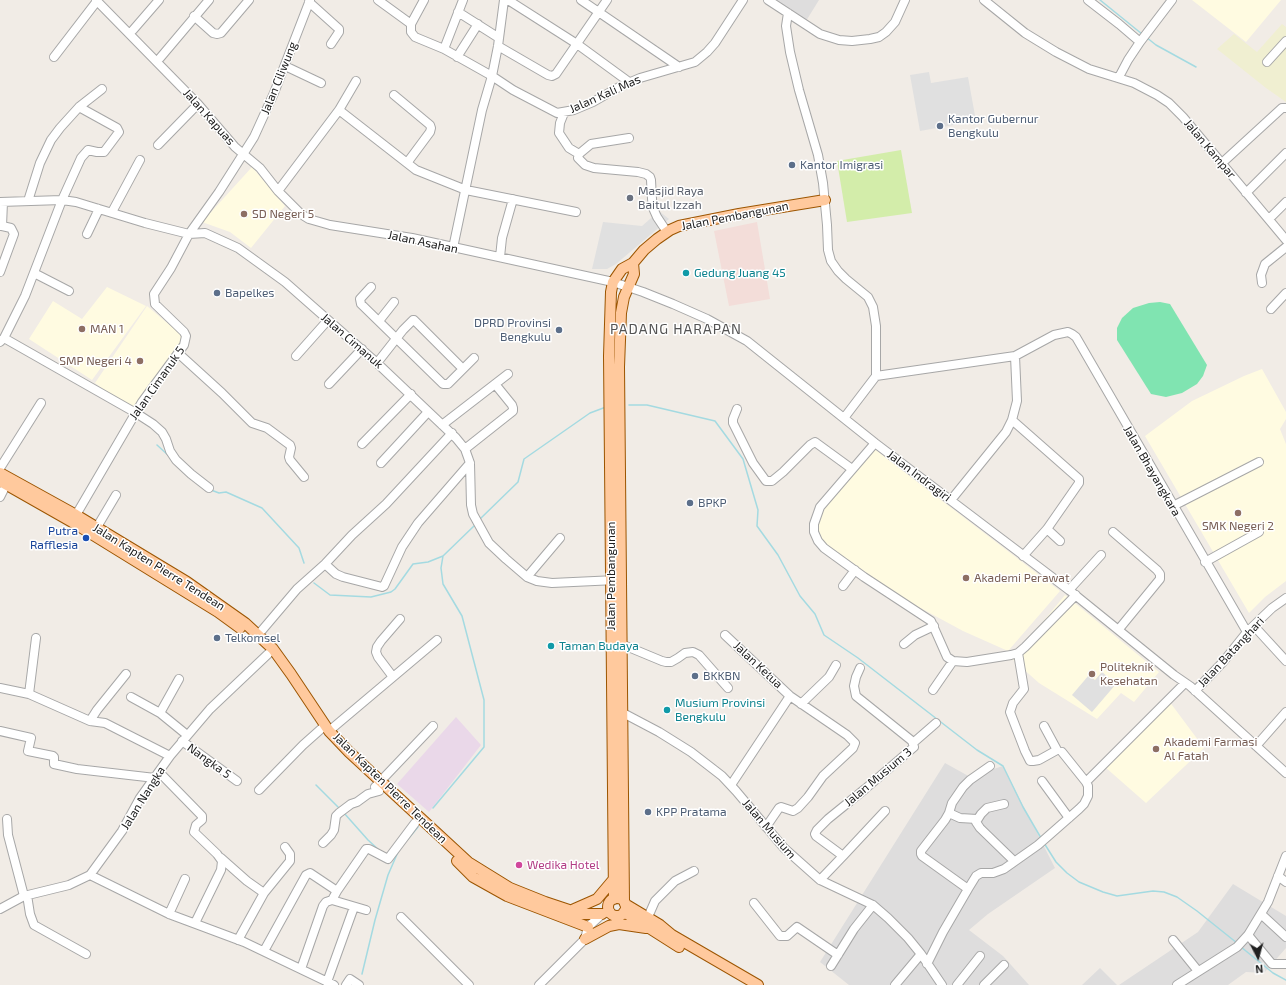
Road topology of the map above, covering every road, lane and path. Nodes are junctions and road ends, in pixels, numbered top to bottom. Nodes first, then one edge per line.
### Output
1 (99, 0) edge
2 (159, 0) edge
3 (208, 0) edge
4 (249, 0) edge
5 (378, 0) edge
6 (424, 0) edge
7 (463, 0) edge
8 (504, 0) edge
9 (508, 0) edge
10 (581, 0) edge
11 (607, 0) edge
12 (743, 0) edge
13 (768, 0) edge
14 (905, 0) edge
15 (984, 0) edge
16 (1088, 0) edge
17 (1172, 0) edge
18 (310, 1) edge
19 (779, 3) edge
20 (458, 12) junction
21 (598, 12) junction
22 (788, 13) junction
23 (194, 16) junction
24 (411, 24) junction
25 (478, 24) junction
26 (133, 30) junction
27 (1141, 41) junction
28 (1286, 41) edge
29 (498, 42) junction
30 (331, 44) dead end
31 (577, 44) junction
32 (444, 49) junction
33 (54, 57) dead end
34 (457, 57) junction
35 (160, 58) junction
36 (1268, 62) dead end
37 (285, 66) junction
38 (679, 67) junction
39 (492, 76) junction
40 (1119, 77) junction
41 (356, 81) dead end
42 (630, 82) junction
43 (321, 83) dead end
44 (102, 89) dead end
45 (394, 95) dead end
46 (198, 104) junction
47 (79, 107) junction
48 (1286, 108) edge
49 (339, 110) junction
50 (564, 113) junction
51 (630, 138) dead end
52 (158, 145) dead end
53 (1286, 153) edge
54 (243, 154) junction
55 (579, 154) junction
56 (140, 160) dead end
57 (407, 163) junction
58 (1222, 163) junction
59 (466, 190) junction
60 (278, 191) junction
61 (1246, 193) junction
62 (513, 199) junction
63 (62, 200) junction
64 (825, 200) junction
65 (28, 201) junction
66 (1, 202) edge
67 (1286, 202) edge
68 (99, 209) junction
69 (112, 212) junction
70 (576, 212) dead end
71 (1269, 220) junction
72 (1, 226) edge
73 (667, 232) junction
74 (87, 234) dead end
75 (189, 234) junction
76 (1286, 240) edge
77 (1286, 247) edge
78 (453, 248) junction
79 (500, 258) junction
80 (2, 260) edge
81 (633, 263) junction
82 (0, 272) edge
83 (34, 272) junction
84 (613, 282) junction
85 (1262, 283) dead end
86 (371, 287) dead end
87 (628, 287) junction
88 (70, 291) dead end
89 (1286, 294) edge
90 (394, 302) dead end
91 (1271, 309) dead end
92 (328, 320) junction
93 (379, 321) junction
94 (397, 338) junction
95 (2, 340) edge
96 (362, 349) junction
97 (178, 353) junction
98 (296, 356) dead end
99 (1015, 356) junction
100 (474, 358) dead end
101 (377, 363) junction
102 (463, 369) junction
103 (508, 374) dead end
104 (876, 376) junction
105 (329, 384) dead end
106 (495, 384) junction
107 (411, 394) junction
108 (41, 403) dead end
109 (737, 409) dead end
110 (428, 412) junction
111 (136, 413) junction
112 (844, 418) junction
113 (1012, 420) junction
114 (442, 425) junction
115 (452, 433) junction
116 (875, 443) junction
117 (362, 444) dead end
118 (615, 448) junction
119 (465, 449) junction
120 (1259, 462) dead end
121 (381, 463) dead end
122 (470, 463) junction
123 (0, 468) edge
124 (852, 469) junction
125 (0, 473) edge
126 (304, 477) dead end
127 (3, 483) edge
128 (209, 488) dead end
129 (116, 495) dead end
130 (0, 497) edge
131 (951, 500) junction
132 (1173, 506) junction
133 (74, 519) junction
134 (97, 527) junction
135 (1047, 529) junction
136 (1113, 532) dead end
137 (1259, 532) dead end
138 (560, 538) dead end
139 (1060, 541) dead end
140 (1101, 555) dead end
141 (1023, 556) junction
142 (144, 561) junction
143 (1205, 562) junction
144 (325, 564) junction
145 (855, 570) junction
146 (527, 577) junction
147 (616, 581) junction
148 (843, 586) dead end
149 (1072, 592) junction
150 (1286, 598) edge
151 (400, 619) dead end
152 (934, 626) junction
153 (1254, 626) junction
154 (1119, 629) junction
155 (1247, 632) junction
156 (258, 635) junction
157 (726, 635) dead end
158 (36, 638) dead end
159 (437, 640) dead end
160 (621, 644) junction
161 (904, 644) dead end
162 (1018, 653) junction
163 (268, 654) junction
164 (953, 661) junction
165 (1286, 661) edge
166 (836, 665) dead end
167 (860, 668) dead end
168 (126, 674) dead end
169 (394, 677) junction
170 (179, 679) dead end
171 (1185, 683) junction
172 (0, 688) edge
173 (728, 688) dead end
174 (933, 690) dead end
175 (1195, 691) junction
176 (28, 694) junction
177 (790, 696) junction
178 (131, 697) dead end
179 (801, 704) junction
180 (612, 709) junction
181 (1286, 712) edge
182 (160, 713) junction
183 (622, 713) junction
184 (90, 721) junction
185 (936, 723) dead end
186 (433, 726) dead end
187 (1044, 726) dead end
188 (325, 730) junction
189 (0, 731) edge
190 (184, 738) junction
191 (913, 743) junction
192 (1256, 746) junction
193 (1062, 752) dead end
194 (170, 756) junction
195 (990, 766) dead end
196 (1286, 774) edge
197 (157, 775) junction
198 (237, 781) dead end
199 (1042, 781) dead end
200 (1086, 782) junction
201 (731, 785) junction
202 (378, 786) junction
203 (259, 790) dead end
204 (1004, 804) dead end
205 (885, 811) dead end
206 (949, 813) junction
207 (1069, 818) junction
208 (6, 819) dead end
209 (977, 819) junction
210 (415, 823) junction
211 (766, 827) junction
212 (323, 843) dead end
213 (285, 847) dead end
214 (843, 856) junction
215 (1286, 856) edge
216 (221, 858) junction
217 (1014, 861) junction
218 (694, 871) dead end
219 (90, 875) junction
220 (1278, 876) junction
221 (185, 879) dead end
222 (614, 880) junction
223 (820, 880) junction
224 (1286, 882) edge
225 (968, 889) junction
226 (337, 891) junction
227 (264, 893) junction
228 (25, 896) junction
229 (332, 900) junction
230 (754, 903) dead end
231 (622, 904) junction
232 (873, 905) junction
233 (354, 907) junction
234 (0, 909) edge
235 (366, 910) dead end
236 (572, 910) junction
237 (606, 913) junction
238 (169, 914) junction
239 (1261, 914) junction
240 (401, 917) dead end
241 (648, 917) junction
242 (195, 923) junction
243 (588, 927) junction
244 (650, 929) junction
245 (1286, 938) edge
246 (585, 939) junction
247 (238, 940) junction
248 (1173, 940) dead end
249 (1242, 941) junction
250 (264, 952) junction
251 (86, 954) dead end
252 (921, 954) junction
253 (838, 955) junction
254 (980, 956) dead end
255 (927, 964) junction
256 (1286, 964) edge
257 (1004, 965) dead end
258 (831, 966) dead end
259 (301, 969) junction
260 (1198, 971) junction
261 (331, 984) edge
262 (346, 985) edge
263 (359, 985) edge
264 (469, 985) edge
265 (539, 985) edge
266 (744, 985) edge
267 (758, 985) edge
268 (895, 985) edge
269 (942, 985) edge
270 (957, 985) edge
271 (984, 985) edge
272 (1177, 985) edge

1 - 26 street, Jalan Kapuas
1 - 33 street
1 - 46 street, Jalan Kapuas
2 - 26 street
3 - 23 street
4 - 23 street
5 - 24 street
6 - 24 street
7 - 20 street
8 - 29 street
9 - 31 street
10 - 21 street
11 - 21 street
12 - 38 street, Jalan Kali Mas
13 - 19 street
14 - 22 street
15 - 40 street, Jalan Kampar
16 - 27 street
17 - 27 street
18 - 30 street
18 - 37 street, Jalan Ciliwung
19 - 22 street
20 - 25 street
20 - 32 street
21 - 31 street
21 - 38 street
22 - 64 street
23 - 35 street
24 - 32 street, Jalan Kali Mas
25 - 29 street
25 - 34 street
26 - 35 street, Jalan Kapuas
27 - 40 street
28 - 36 street
29 - 31 street
29 - 39 street
31 - 42 street
32 - 34 street, Jalan Kali Mas
34 - 39 street, Jalan Kali Mas
35 - 54 street, Jalan Kapuas
37 - 43 street
37 - 54 street, Jalan Ciliwung
38 - 42 street, Jalan Kali Mas
39 - 50 street, Jalan Kali Mas
39 - 59 street
40 - 58 street, Jalan Kampar
41 - 49 street
42 - 50 street, Jalan Kali Mas
44 - 47 street
45 - 57 street
46 - 52 street
46 - 54 street, Jalan Kapuas
47 - 63 street
47 - 65 street
48 - 58 street
49 - 57 street
49 - 60 street
50 - 55 street
51 - 55 street
53 - 61 street
54 - 60 street, Jalan Asahan
54 - 75 street, Jalan Ciliwung
55 - 73 street
56 - 69 street
57 - 59 street
58 - 61 street, Jalan Kampar
59 - 62 street
59 - 78 street
60 - 78 street, Jalan Asahan
61 - 71 street, Jalan Kampar
62 - 70 street
62 - 79 street
63 - 65 street, Jalan Cimanuk
63 - 68 street, Jalan Cimanuk
63 - 83 street
64 - 73 main road, Jalan Pembangunan
64 - 104 street
65 - 66 street, Jalan Cimanuk
66 - 72 street
67 - 71 street
68 - 69 street, Jalan Cimanuk
68 - 74 street
69 - 75 street, Jalan Cimanuk
71 - 76 street, Jalan Kampar
72 - 80 street
73 - 81 main road, Jalan Pembangunan
75 - 92 street, Jalan Cimanuk
75 - 97 street, Jalan Cimanuk 5
77 - 85 street
78 - 79 street, Jalan Asahan
79 - 84 street, Jalan Asahan
80 - 82 street
81 - 84 main road, Jalan Pembangunan
81 - 87 main road, Jalan Pembangunan
83 - 88 street
83 - 95 street
84 - 87 street, Jalan Asahan
84 - 118 main road, Jalan Pembangunan
86 - 93 street
87 - 112 street, Jalan Indragiri
87 - 118 main road, Jalan Pembangunan
89 - 91 street
90 - 93 street
92 - 96 street, Jalan Cimanuk
92 - 98 street
93 - 94 street
94 - 101 street
94 - 102 street
94 - 102 street
95 - 111 street
96 - 101 street, Jalan Cimanuk
96 - 105 street
97 - 111 street, Jalan Cimanuk 5
97 - 126 street
99 - 104 street
99 - 113 street
99 - 132 street, Jalan Bhayangkara
100 - 102 street
101 - 107 street, Jalan Cimanuk
103 - 106 street
104 - 112 street
106 - 114 street
106 - 119 street
107 - 110 street, Jalan Cimanuk
107 - 117 street
108 - 123 street
109 - 124 street
110 - 114 street, Jalan Cimanuk
110 - 121 street
111 - 128 street
111 - 133 street, Jalan Cimanuk 5
112 - 116 street, Jalan Indragiri
113 - 131 street
113 - 135 street
114 - 115 street, Jalan Cimanuk
115 - 119 street, Jalan Cimanuk
115 - 144 street
116 - 124 street
116 - 131 street, Jalan Indragiri
118 - 147 main road, Jalan Pembangunan
119 - 122 street, Jalan Cimanuk
120 - 132 street
122 - 144 street
122 - 146 street, Jalan Cimanuk
124 - 145 street
125 - 133 main road
127 - 130 street
127 - 133 main road
129 - 134 street
131 - 141 street, Jalan Indragiri
132 - 143 street, Jalan Bhayangkara
133 - 134 main road, Jalan Kapten Pierre Tendean
133 - 142 main road, Jalan Kapten Pierre Tendean
134 - 142 main road, Jalan Kapten Pierre Tendean
135 - 139 street
135 - 141 street
136 - 154 street
137 - 143 street
138 - 146 street
140 - 149 street
141 - 149 street, Jalan Indragiri
142 - 156 main road, Jalan Kapten Pierre Tendean
142 - 163 main road, Jalan Kapten Pierre Tendean
143 - 155 street, Jalan Bhayangkara
144 - 156 street
145 - 148 street
145 - 152 street
146 - 147 street, Jalan Cimanuk
147 - 160 main road, Jalan Pembangunan
147 - 180 main road, Jalan Pembangunan
149 - 154 street, Jalan Indragiri
149 - 162 street
150 - 153 street, Jalan Batanghari
151 - 169 street
152 - 161 street
152 - 164 street
153 - 155 street, Jalan Batanghari
153 - 165 street
154 - 171 street, Jalan Indragiri
155 - 175 street, Jalan Batanghari
156 - 188 main road, Jalan Kapten Pierre Tendean
157 - 177 street, Jalan Ketua
158 - 176 street
159 - 169 street
160 - 173 street
160 - 183 main road, Jalan Pembangunan
162 - 164 street
162 - 187 street
163 - 188 main road, Jalan Kapten Pierre Tendean
163 - 190 street, Jalan Nangka
164 - 174 street
166 - 179 street
167 - 191 street, Jalan Musium 3
168 - 184 street
169 - 188 street
170 - 182 street
171 - 175 street, Jalan Indragiri
171 - 200 street
172 - 176 street
175 - 192 street, Jalan Indragiri
176 - 184 street
177 - 179 street, Jalan Ketua
177 - 201 street
178 - 182 street, Nangka 5
179 - 211 street, Jalan Ketua
180 - 183 main road
180 - 222 main road, Jalan Pembangunan
181 - 192 street
182 - 190 street, Nangka 5
183 - 201 street, Jalan Musium
183 - 231 main road, Jalan Pembangunan
184 - 194 street
185 - 191 street
186 - 202 street
188 - 202 main road, Jalan Kapten Pierre Tendean
188 - 203 street
189 - 197 street
190 - 194 street, Jalan Nangka
190 - 198 street, Nangka 5
191 - 214 street, Jalan Musium 3
192 - 196 street, Jalan Indragiri
193 - 200 street
194 - 197 street, Jalan Nangka
195 - 206 street
197 - 216 street
197 - 219 street, Jalan Nangka
199 - 207 street
200 - 207 street
201 - 211 street, Jalan Musium
202 - 210 main road, Jalan Kapten Pierre Tendean
202 - 212 street
202 - 236 main road, Jalan Kapten Pierre Tendean
204 - 209 street
205 - 214 street
206 - 209 street
206 - 225 street
207 - 217 street
208 - 228 street
209 - 217 street
210 - 226 street
210 - 243 main road, Jalan Kapten Pierre Tendean
211 - 223 street, Jalan Musium
213 - 227 street
214 - 223 street
215 - 220 street
216 - 227 street
216 - 242 street
217 - 225 street
218 - 241 street
219 - 228 street, Jalan Nangka
219 - 238 street
220 - 224 street
220 - 239 street
221 - 238 street
222 - 231 main road, Jalan Pembangunan
222 - 236 main road
223 - 232 street, Jalan Musium
225 - 255 street
226 - 229 street
226 - 250 street
227 - 247 street
228 - 234 street, Jalan Nangka
228 - 251 street
229 - 233 street
229 - 259 street
230 - 253 street
231 - 237 main road
231 - 237 main road, Jalan Kapten Pierre Tendean
231 - 241 main road
231 - 244 main road
232 - 252 street, Jalan Musium
232 - 253 street
233 - 235 street
233 - 261 street
236 - 237 main road, Jalan Kapten Pierre Tendean
237 - 243 street
238 - 242 street
239 - 245 street
239 - 249 street
240 - 264 street
241 - 267 main road
242 - 247 street
243 - 246 street
244 - 246 main road
244 - 266 main road
246 - 265 street
247 - 250 street
248 - 260 street
249 - 256 street
249 - 260 street
250 - 259 street
252 - 255 street, Jalan Musium
252 - 268 street
253 - 258 street
254 - 270 street
255 - 269 street, Jalan Musium
257 - 271 street
259 - 261 street
260 - 272 street
262 - 263 street

